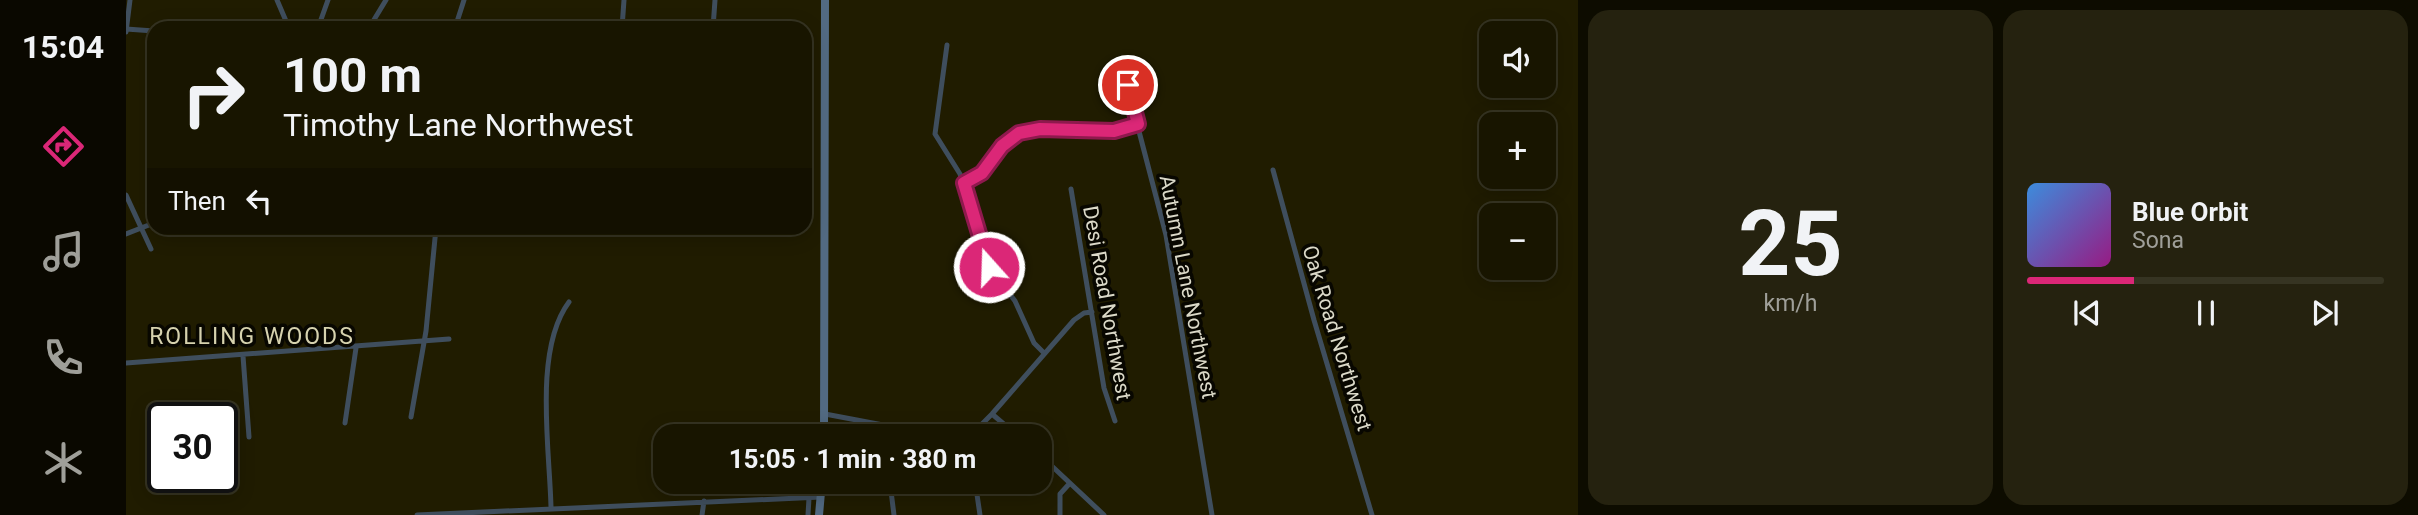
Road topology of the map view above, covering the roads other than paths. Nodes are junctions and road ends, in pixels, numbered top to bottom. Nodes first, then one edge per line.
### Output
1 (130, 0) edge
2 (278, 0) edge
3 (328, 0) edge
4 (386, 0) edge
5 (464, 0) edge
6 (624, 0) edge
7 (715, 0) edge
8 (825, 0) edge
9 (286, 21) edge
10 (320, 21) edge
11 (373, 21) edge
12 (457, 21) edge
13 (623, 21) edge
14 (714, 21) edge
15 (126, 31) edge
16 (147, 31) edge
17 (947, 45) dead end
18 (1122, 66) dead end
19 (1138, 124) junction
20 (1273, 170) dead end
21 (964, 183) junction
22 (1071, 189) dead end
23 (126, 195) edge
24 (147, 226) edge
25 (141, 228) junction
26 (126, 234) edge
27 (435, 235) edge
28 (151, 249) dead end
29 (569, 302) dead end
30 (1092, 312) junction
31 (449, 339) dead end
32 (423, 342) junction
33 (356, 348) junction
34 (1044, 353) junction
35 (243, 356) junction
36 (126, 363) edge
37 (825, 414) junction
38 (992, 414) junction
39 (411, 417) dead end
40 (1115, 421) dead end
41 (345, 423) dead end
42 (825, 424) edge
43 (878, 424) edge
44 (980, 424) edge
45 (1004, 424) edge
46 (248, 437) dead end
47 (1052, 466) edge
48 (1070, 483) junction
49 (821, 494) edge
50 (891, 494) edge
51 (977, 494) edge
52 (821, 497) junction
53 (809, 498) junction
54 (704, 501) junction
55 (551, 508) junction
56 (541, 512) edge
57 (417, 515) edge
58 (702, 515) edge
59 (808, 515) edge
60 (819, 515) edge
61 (894, 515) edge
62 (979, 515) edge
63 (1060, 515) edge
64 (1104, 515) edge
65 (1212, 515) edge
66 (1372, 515) edge

1 - 15 street
2 - 9 street
3 - 10 street
4 - 11 street
5 - 12 street
6 - 13 street
7 - 14 street
8 - 37 street
15 - 16 street
17 - 21 street
18 - 19 street, Autumn Lane Northwest
19 - 21 street
19 - 65 street, Autumn Lane Northwest
20 - 66 street, Oak Road Northwest
21 - 34 street
22 - 30 street, Desi Road Northwest
23 - 25 street
24 - 25 street
25 - 26 street
25 - 28 street
27 - 32 street
29 - 55 street
30 - 34 street
30 - 40 street, Desi Road Northwest
31 - 32 street
32 - 33 street
32 - 39 street
33 - 35 street
33 - 41 street
34 - 38 street
35 - 36 street
35 - 46 street
37 - 42 street
37 - 43 street
38 - 44 street
38 - 45 street
47 - 48 street
48 - 63 street
48 - 64 street
49 - 52 street
50 - 61 street
51 - 62 street
52 - 53 street
52 - 60 street
53 - 54 street
53 - 59 street
54 - 55 street
54 - 58 street
55 - 56 street
56 - 57 street

